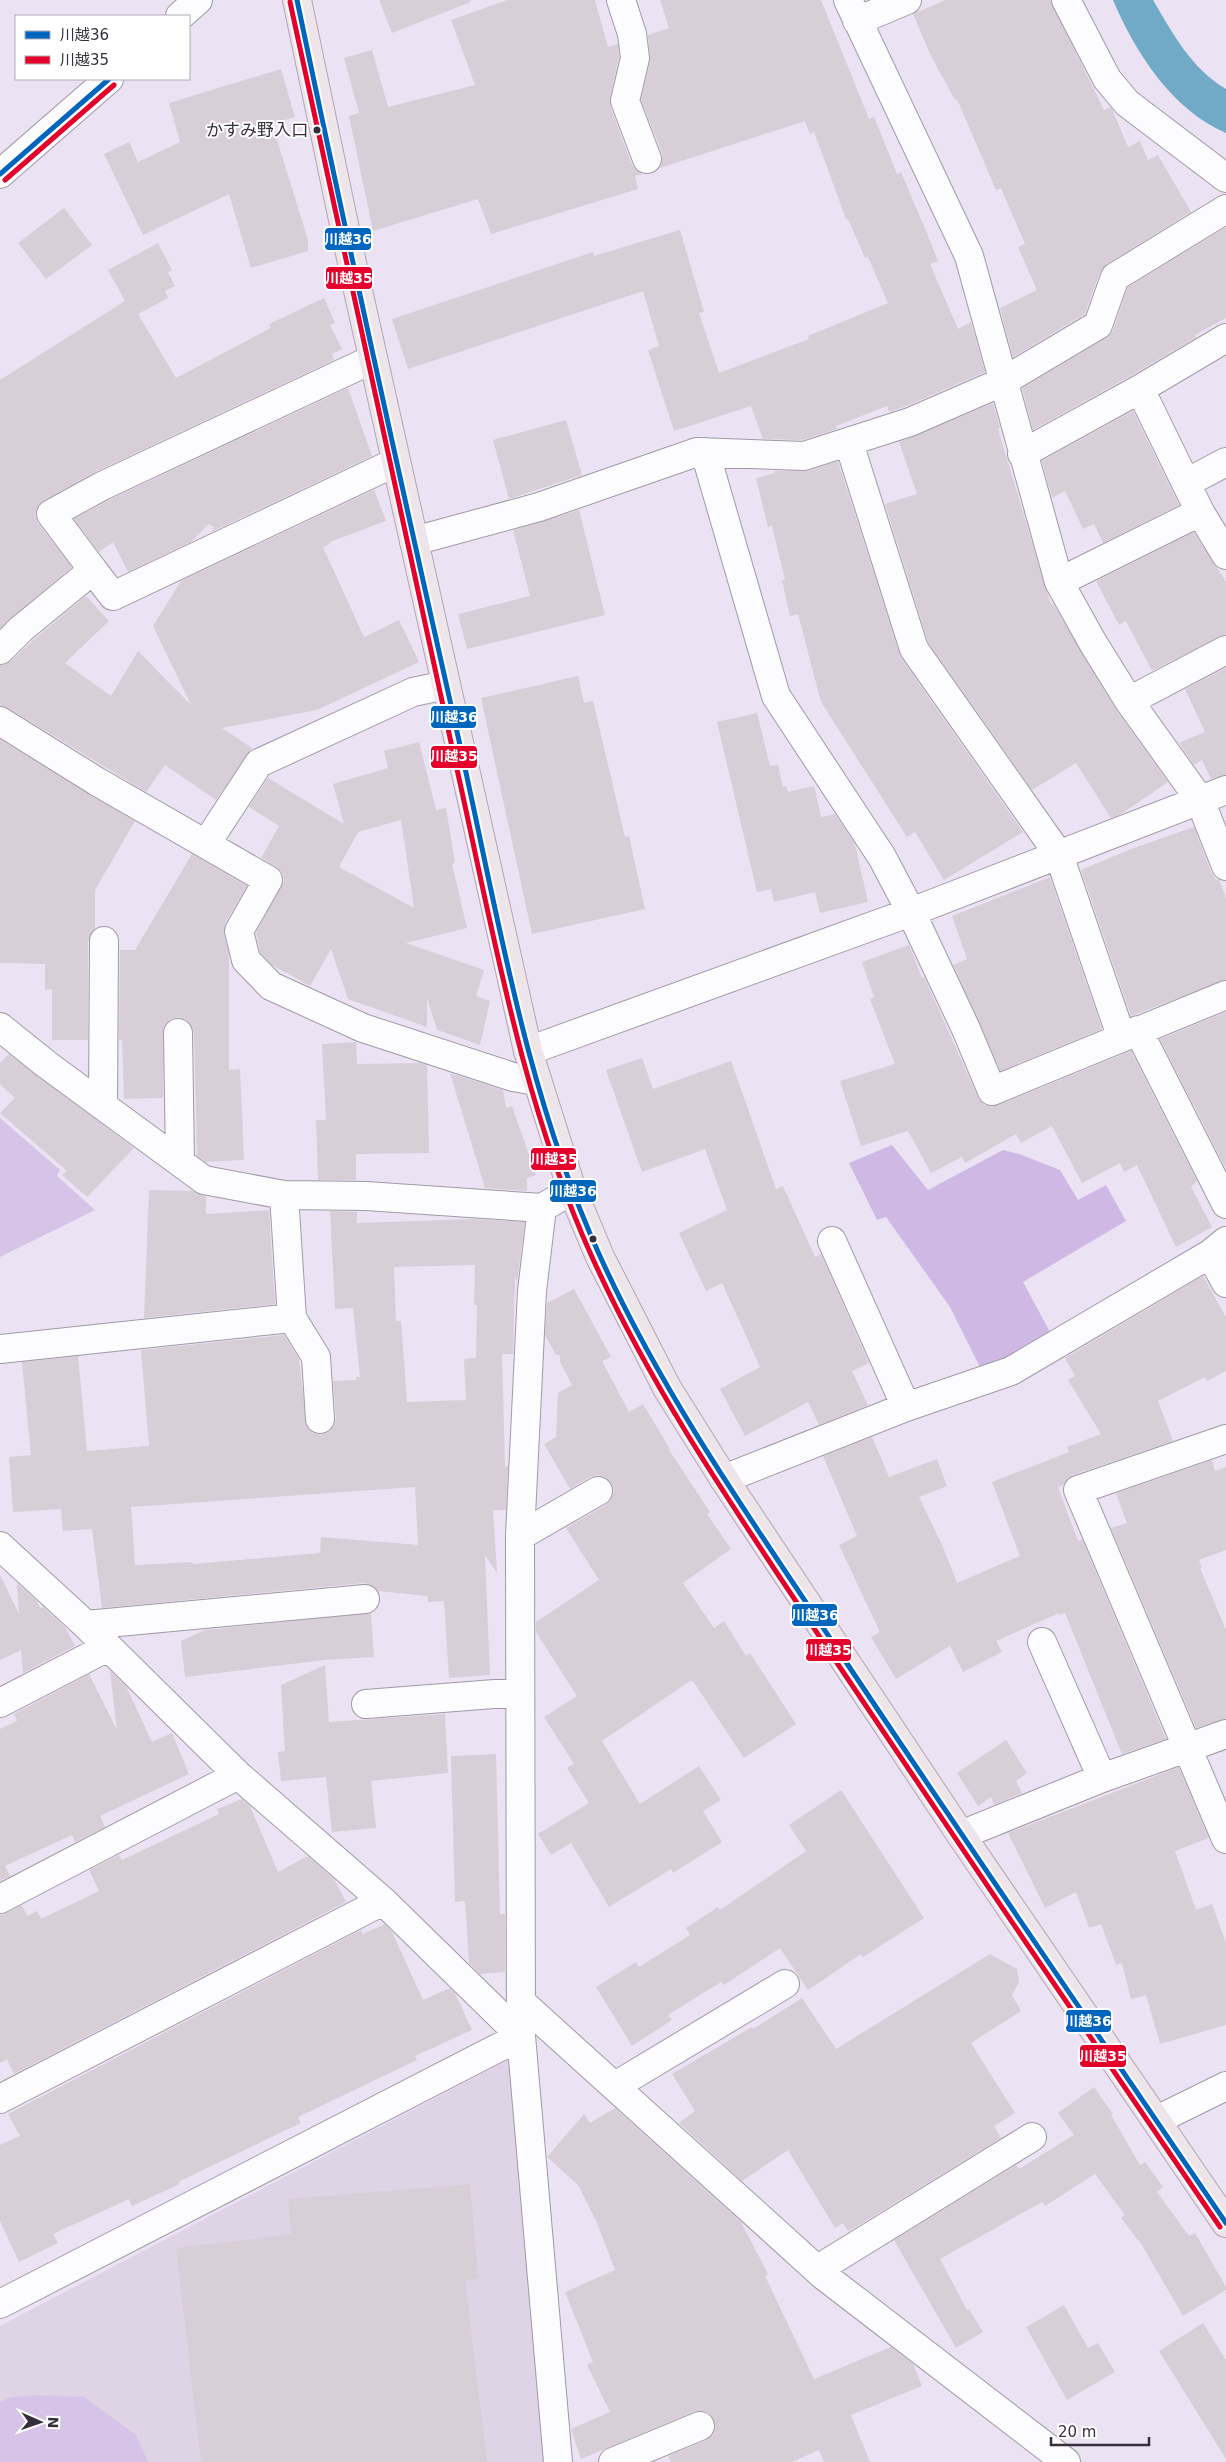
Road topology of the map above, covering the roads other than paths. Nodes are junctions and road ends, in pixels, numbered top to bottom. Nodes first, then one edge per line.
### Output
1 (198, 0) edge
2 (297, 0) edge
3 (621, 0) edge
4 (907, 0) edge
5 (1066, 0) edge
6 (852, 10) edge
7 (181, 15) edge
8 (108, 80) edge
9 (647, 159) dead end
10 (0, 174) edge
11 (1226, 178) edge
12 (1226, 209) edge
13 (1226, 338) edge
14 (373, 359) junction
15 (1002, 382) junction
16 (1140, 389) junction
17 (849, 443) junction
18 (705, 452) junction
19 (1022, 454) junction
20 (396, 462) junction
21 (1226, 462) edge
22 (1186, 483) junction
23 (1200, 512) junction
24 (414, 541) junction
25 (1226, 555) edge
26 (93, 570) junction
27 (1058, 582) junction
28 (0, 650) edge
29 (1226, 650) edge
30 (446, 685) junction
31 (1129, 701) junction
32 (0, 721) edge
33 (1226, 790) edge
34 (1200, 800) junction
35 (206, 844) junction
36 (1059, 855) junction
37 (1226, 866) edge
38 (911, 912) junction
39 (104, 941) dead end
40 (1226, 995) edge
41 (0, 1027) edge
42 (178, 1033) dead end
43 (1130, 1033) junction
44 (528, 1051) junction
45 (536, 1081) junction
46 (103, 1106) junction
47 (180, 1161) junction
48 (572, 1190) junction
49 (284, 1195) junction
50 (1226, 1204) edge
51 (542, 1208) junction
52 (832, 1241) dead end
53 (1218, 1248) edge
54 (1226, 1283) edge
55 (292, 1318) junction
56 (0, 1349) edge
57 (906, 1407) junction
58 (320, 1419) dead end
59 (1226, 1439) edge
60 (724, 1479) junction
61 (598, 1491) dead end
62 (520, 1536) junction
63 (0, 1546) edge
64 (365, 1598) dead end
65 (86, 1625) junction
66 (1042, 1642) dead end
67 (108, 1647) junction
68 (520, 1692) junction
69 (0, 1703) edge
70 (366, 1704) dead end
71 (1226, 1734) edge
72 (1186, 1747) junction
73 (238, 1775) junction
74 (1102, 1778) junction
75 (961, 1834) junction
76 (1226, 1839) edge
77 (0, 1899) edge
78 (383, 1901) junction
79 (785, 1984) dead end
80 (521, 2002) junction
81 (520, 2036) junction
82 (616, 2086) junction
83 (1226, 2086) edge
84 (0, 2099) edge
85 (1158, 2120) junction
86 (1032, 2137) dead end
87 (1226, 2223) edge
88 (818, 2269) junction
89 (0, 2304) edge
90 (700, 2426) dead end
91 (558, 2462) edge
92 (613, 2462) edge
93 (1066, 2462) edge

1 - 7 street
2 - 14 main road
3 - 9 street
4 - 6 street
5 - 11 street
6 - 15 street
8 - 10 street
12 - 15 street
13 - 16 street
14 - 20 main road
14 - 26 street
15 - 17 street
15 - 19 street
16 - 19 street
16 - 22 street
17 - 18 street
17 - 36 street
18 - 24 street
18 - 38 street
19 - 27 street
20 - 24 main road
20 - 26 street
21 - 22 street
22 - 23 street
23 - 25 street
23 - 27 street
24 - 30 main road
26 - 28 street
27 - 31 street
29 - 31 street
30 - 35 street
30 - 44 main road
31 - 34 street
32 - 35 street
33 - 34 street
34 - 36 street
34 - 37 street
35 - 45 street
36 - 38 street
36 - 43 street
38 - 43 street
38 - 44 street
39 - 46 street
40 - 43 street
41 - 46 street
42 - 47 street
43 - 50 street
44 - 45 main road
45 - 48 main road
46 - 47 street
47 - 49 street
48 - 51 street
48 - 60 main road
49 - 51 street
49 - 55 street
51 - 62 street
52 - 57 street
53 - 54 street
53 - 57 street
55 - 56 street
55 - 58 street
57 - 60 street
59 - 72 street
60 - 75 main road
61 - 62 street
62 - 68 street
63 - 65 street
64 - 65 street
65 - 67 street
66 - 74 street
67 - 69 street
67 - 73 street
68 - 70 street
68 - 80 street
71 - 72 street
72 - 74 street
72 - 76 street
73 - 77 street
73 - 78 street
74 - 75 street
75 - 85 main road
78 - 81 street
78 - 84 street
79 - 82 street
80 - 81 street
80 - 82 street
81 - 89 street
81 - 91 street
82 - 88 street
83 - 85 street
85 - 87 main road
86 - 88 street
88 - 93 street
90 - 92 street

